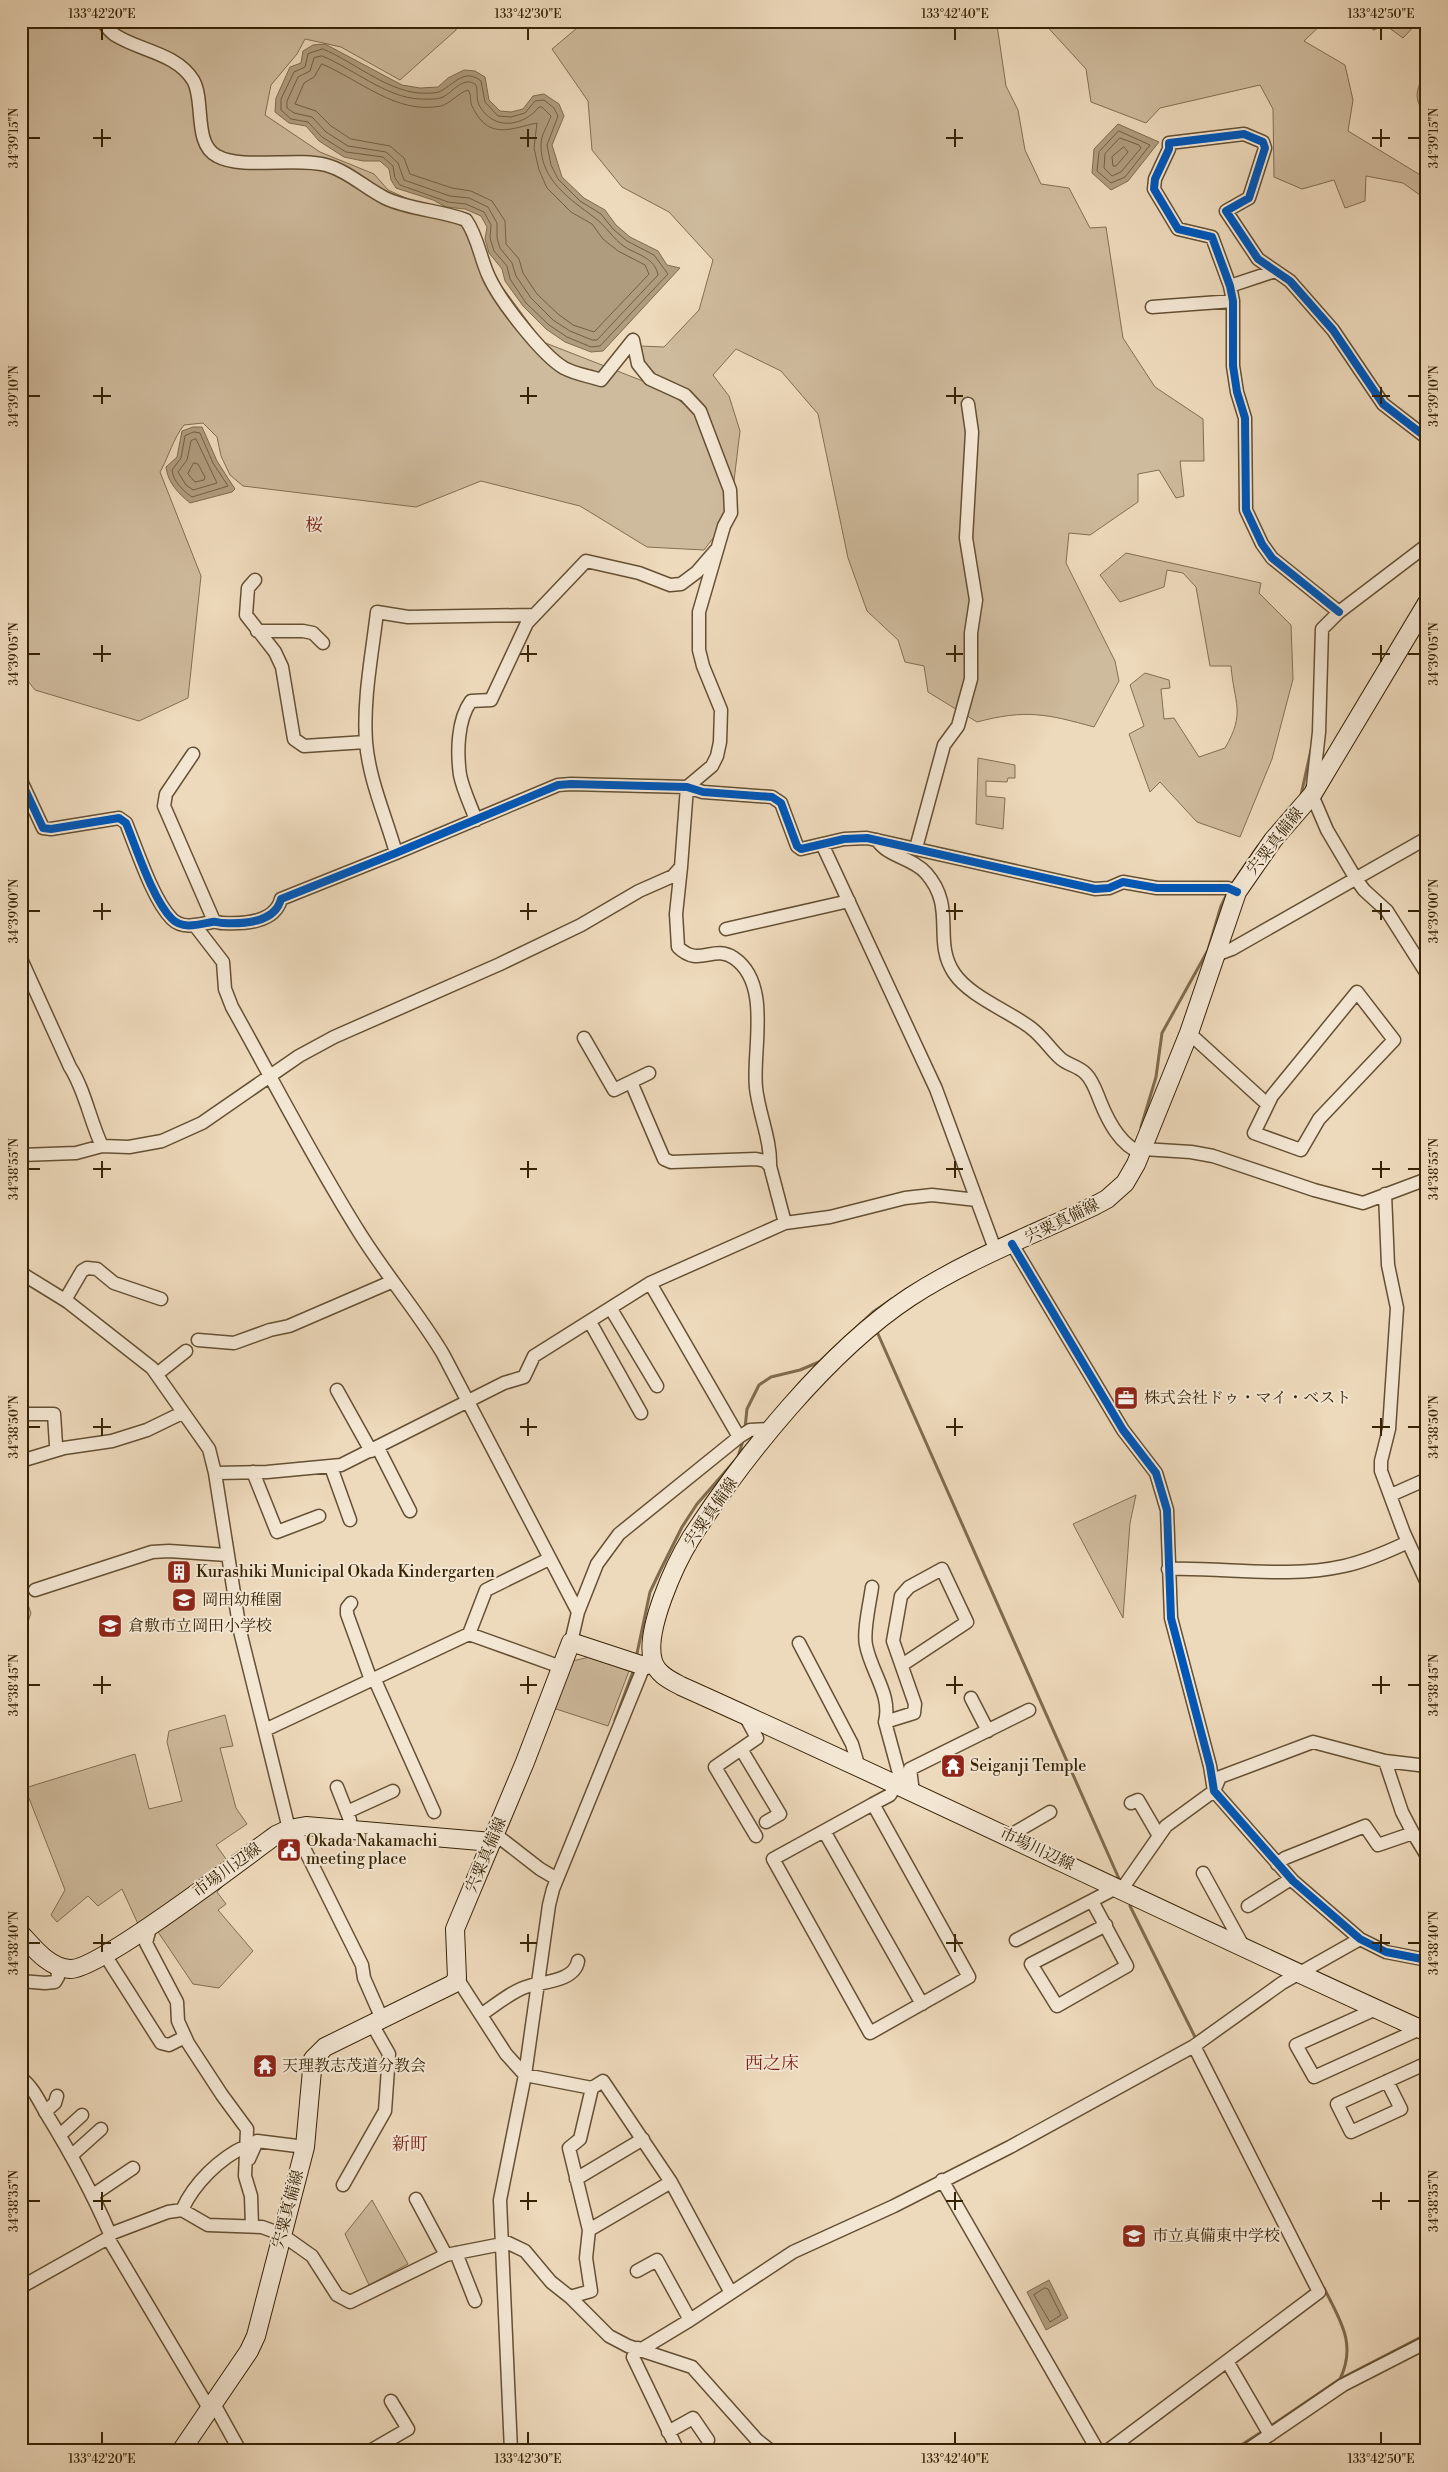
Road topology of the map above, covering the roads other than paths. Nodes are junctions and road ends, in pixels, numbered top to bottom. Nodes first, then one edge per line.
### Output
1 (102, 21) edge
2 (1275, 271) junction
3 (1230, 286) junction
4 (1233, 301) junction
5 (1152, 307) dead end
6 (968, 404) dead end
7 (1427, 438) edge
8 (1427, 545) edge
9 (718, 548) junction
10 (255, 580) dead end
11 (1427, 603) edge
12 (1336, 610) junction
13 (533, 615) junction
14 (257, 630) junction
15 (323, 643) dead end
16 (366, 742) junction
17 (193, 754) dead end
18 (21, 776) edge
19 (687, 787) junction
20 (1312, 795) junction
21 (476, 820) junction
22 (1427, 838) edge
23 (877, 840) junction
24 (822, 844) junction
25 (916, 848) junction
26 (396, 853) junction
27 (680, 867) junction
28 (1356, 879) junction
29 (1232, 890) junction
30 (849, 901) junction
31 (214, 921) junction
32 (196, 927) junction
33 (726, 929) dead end
34 (1216, 954) junction
35 (21, 959) edge
36 (1427, 974) edge
37 (1189, 1033) junction
38 (584, 1038) dead end
39 (649, 1073) dead end
40 (271, 1076) junction
41 (631, 1082) junction
42 (1267, 1104) junction
43 (102, 1146) junction
44 (1138, 1150) junction
45 (21, 1155) edge
46 (770, 1166) junction
47 (1427, 1178) edge
48 (1385, 1194) junction
49 (977, 1200) junction
50 (785, 1223) junction
51 (999, 1247) junction
52 (21, 1273) edge
53 (391, 1282) junction
54 (650, 1283) junction
55 (161, 1299) dead end
56 (65, 1300) junction
57 (611, 1309) junction
58 (590, 1322) junction
59 (198, 1340) dead end
60 (186, 1351) dead end
61 (157, 1374) junction
62 (657, 1386) dead end
63 (337, 1390) dead end
64 (469, 1401) junction
65 (182, 1413) junction
66 (21, 1414) edge
67 (641, 1414) dead end
68 (772, 1428) junction
69 (743, 1434) junction
70 (60, 1449) junction
71 (375, 1450) junction
72 (21, 1460) edge
73 (331, 1467) junction
74 (253, 1472) junction
75 (215, 1473) junction
76 (1427, 1479) edge
77 (1391, 1495) junction
78 (410, 1511) dead end
79 (319, 1516) dead end
80 (350, 1520) dead end
81 (1408, 1542) junction
82 (227, 1555) junction
83 (549, 1559) junction
84 (1168, 1569) junction
85 (1427, 1583) edge
86 (872, 1587) dead end
87 (35, 1590) dead end
88 (351, 1603) dead end
89 (578, 1612) junction
90 (469, 1634) junction
91 (571, 1642) junction
92 (799, 1643) dead end
93 (649, 1663) junction
94 (902, 1665) junction
95 (562, 1667) junction
96 (372, 1679) junction
97 (971, 1698) dead end
98 (1029, 1710) dead end
99 (744, 1714) junction
100 (885, 1722) junction
101 (265, 1730) junction
102 (988, 1731) junction
103 (741, 1749) junction
104 (1385, 1761) junction
105 (1427, 1766) edge
106 (859, 1768) junction
107 (336, 1787) dead end
108 (904, 1788) junction
109 (392, 1791) dead end
110 (1214, 1791) junction
111 (1130, 1803) dead end
112 (873, 1804) junction
113 (347, 1812) junction
114 (434, 1812) dead end
115 (1050, 1812) dead end
116 (766, 1822) dead end
117 (292, 1828) junction
118 (824, 1831) junction
119 (356, 1832) junction
120 (1413, 1833) junction
121 (756, 1836) dead end
122 (1009, 1836) junction
123 (1159, 1836) junction
124 (493, 1838) junction
125 (1427, 1856) edge
126 (1277, 1864) junction
127 (1203, 1873) dead end
128 (554, 1877) junction
129 (1291, 1879) junction
130 (1120, 1888) junction
131 (1092, 1900) junction
132 (1248, 1906) dead end
133 (152, 1924) junction
134 (1106, 1925) junction
135 (21, 1934) edge
136 (1016, 1940) dead end
137 (1360, 1940) junction
138 (1242, 1946) junction
139 (105, 1955) junction
140 (1427, 1960) edge
141 (578, 1961) dead end
142 (57, 1966) junction
143 (1300, 1974) junction
144 (457, 1978) junction
145 (21, 1981) edge
146 (534, 1985) junction
147 (922, 2004) junction
148 (1376, 2009) junction
149 (482, 2014) junction
150 (377, 2022) junction
151 (1423, 2030) edge
152 (185, 2037) junction
153 (1194, 2046) junction
154 (1427, 2063) edge
155 (522, 2072) junction
156 (21, 2078) edge
157 (1387, 2081) junction
158 (592, 2088) junction
159 (57, 2096) dead end
160 (46, 2112) junction
161 (82, 2115) dead end
162 (100, 2129) dead end
163 (60, 2135) junction
164 (643, 2139) junction
165 (246, 2146) junction
166 (305, 2147) junction
167 (71, 2156) junction
168 (245, 2167) junction
169 (133, 2168) dead end
170 (576, 2179) junction
171 (942, 2180) junction
172 (671, 2182) junction
173 (343, 2185) dead end
174 (93, 2195) junction
175 (416, 2199) dead end
176 (182, 2210) junction
177 (252, 2226) junction
178 (589, 2230) junction
179 (281, 2234) junction
180 (109, 2236) junction
181 (498, 2244) junction
182 (451, 2254) junction
183 (637, 2271) dead end
184 (21, 2287) edge
185 (731, 2293) junction
186 (570, 2297) junction
187 (475, 2301) dead end
188 (690, 2320) junction
189 (1427, 2342) edge
190 (640, 2349) junction
191 (1227, 2361) junction
192 (391, 2401) dead end
193 (212, 2407) junction
194 (1268, 2431) junction
195 (668, 2432) junction
196 (708, 2440) dead end
197 (181, 2451) edge
198 (240, 2451) edge
199 (370, 2451) edge
200 (511, 2451) edge
201 (678, 2451) edge
202 (771, 2451) edge
203 (1098, 2451) edge
204 (1107, 2451) edge
205 (1246, 2451) edge

1 - 9 street
2 - 3 street
2 - 3 street
2 - 7 street
3 - 4 street
4 - 5 street
4 - 12 street
6 - 25 street
8 - 12 street
9 - 13 street
9 - 19 street
10 - 14 street
11 - 20 main road, 宍粟真備線
12 - 20 street
13 - 16 street
13 - 21 street
14 - 15 street
14 - 16 street
16 - 26 street
17 - 31 street
18 - 32 street
19 - 21 street
19 - 24 street
19 - 27 street
20 - 28 street
20 - 29 main road, 宍粟真備線
21 - 26 street
22 - 28 street
23 - 24 street
23 - 25 street
23 - 44 street
24 - 30 street
25 - 29 street
26 - 31 street
27 - 40 street
27 - 46 street
28 - 34 street
28 - 36 street
29 - 34 main road, 宍粟真備線
30 - 33 street
30 - 49 street
31 - 32 street
32 - 40 street
34 - 37 main road, 宍粟真備線
35 - 43 street
37 - 42 street
37 - 44 main road, 宍粟真備線
38 - 41 street
39 - 41 street
40 - 43 street
40 - 53 street
41 - 46 street
42 - 42 street
43 - 45 street
44 - 48 street
44 - 51 main road, 宍粟真備線
46 - 50 street
47 - 48 street
48 - 77 street
49 - 50 street
49 - 51 street
50 - 54 street
51 - 68 main road, 宍粟真備線
51 - 84 street
52 - 56 street
53 - 59 street
53 - 64 street
54 - 57 street
54 - 69 street
55 - 56 street
56 - 61 street
57 - 58 street
57 - 62 street
58 - 64 street
58 - 67 street
60 - 61 street
61 - 65 street
63 - 71 street
64 - 71 street
64 - 83 street
65 - 70 street
65 - 75 street
66 - 70 street
68 - 69 street
68 - 93 main road, 宍粟真備線
69 - 89 street
70 - 72 street
71 - 73 street
71 - 78 street
73 - 74 street
73 - 80 street
74 - 75 street
74 - 79 street
75 - 82 street
76 - 77 street
77 - 81 street
81 - 84 street
81 - 85 street
82 - 87 street
82 - 101 street
83 - 89 street
83 - 90 street
84 - 110 street
86 - 100 street
88 - 96 street
89 - 91 street
90 - 95 street
90 - 96 street
91 - 93 main road
91 - 95 main road, 宍粟真備線
92 - 106 street
93 - 99 main road, 市場川辺線
93 - 128 street
94 - 94 street
94 - 100 street
95 - 124 main road, 宍粟真備線
96 - 101 street
96 - 114 street
97 - 102 street
98 - 102 street
99 - 103 street
99 - 106 main road, 市場川辺線
100 - 108 street
101 - 117 street
102 - 108 street
103 - 116 street
103 - 121 street
104 - 105 street
104 - 110 street
104 - 120 street
106 - 108 main road, 市場川辺線
107 - 113 street
108 - 112 street
108 - 122 main road, 市場川辺線
109 - 113 street
110 - 123 street
110 - 126 street
111 - 123 street
112 - 118 street
112 - 147 street
113 - 119 street
115 - 122 street
117 - 119 main road, 市場川辺線
117 - 133 main road, 市場川辺線
117 - 150 street
118 - 147 street
118 - 147 street
119 - 124 main road, 市場川辺線
120 - 125 street
120 - 126 street
122 - 130 main road, 市場川辺線
123 - 130 street
124 - 128 street
124 - 144 main road, 宍粟真備線
126 - 129 street
127 - 138 street
128 - 146 street
129 - 132 street
129 - 137 street
130 - 131 street
130 - 138 main road, 市場川辺線
131 - 134 street
131 - 136 street
133 - 139 main road, 市場川辺線
133 - 152 street
134 - 134 street
135 - 142 main road
137 - 140 street
137 - 143 street
138 - 143 main road, 市場川辺線
139 - 142 main road, 市場川辺線
139 - 152 street
141 - 146 street
142 - 145 street
143 - 148 main road, 市場川辺線
143 - 153 street
144 - 149 street
144 - 150 main road, 宍粟真備線
146 - 149 street
146 - 155 street
148 - 151 main road, 市場川辺線
148 - 151 street
149 - 155 street
150 - 166 main road, 宍粟真備線
150 - 173 street
152 - 165 street
153 - 171 street
153 - 191 street
154 - 157 street
155 - 158 street
155 - 181 street
156 - 160 street
157 - 157 street
158 - 164 street
158 - 170 street
159 - 160 street
160 - 163 street
161 - 163 street
162 - 167 street
163 - 167 street
164 - 170 street
164 - 172 street
165 - 168 street
165 - 176 street
166 - 168 street
166 - 179 main road, 宍粟真備線
167 - 174 street
168 - 177 street
169 - 174 street
170 - 178 street
171 - 185 street
171 - 203 street
172 - 178 street
172 - 185 street
174 - 180 street
175 - 182 street
176 - 177 street
176 - 180 street
177 - 179 street
178 - 186 street
179 - 182 street
179 - 193 main road, 宍粟真備線
180 - 184 street
180 - 193 street
181 - 182 street
181 - 186 street
181 - 200 street
182 - 187 street
183 - 188 street
185 - 188 street
186 - 190 street
188 - 190 street
189 - 194 street
190 - 195 street
190 - 202 street
191 - 194 street
191 - 204 street
192 - 199 street
193 - 197 main road, 宍粟真備線
193 - 198 street
194 - 205 street
195 - 196 street
195 - 201 street

